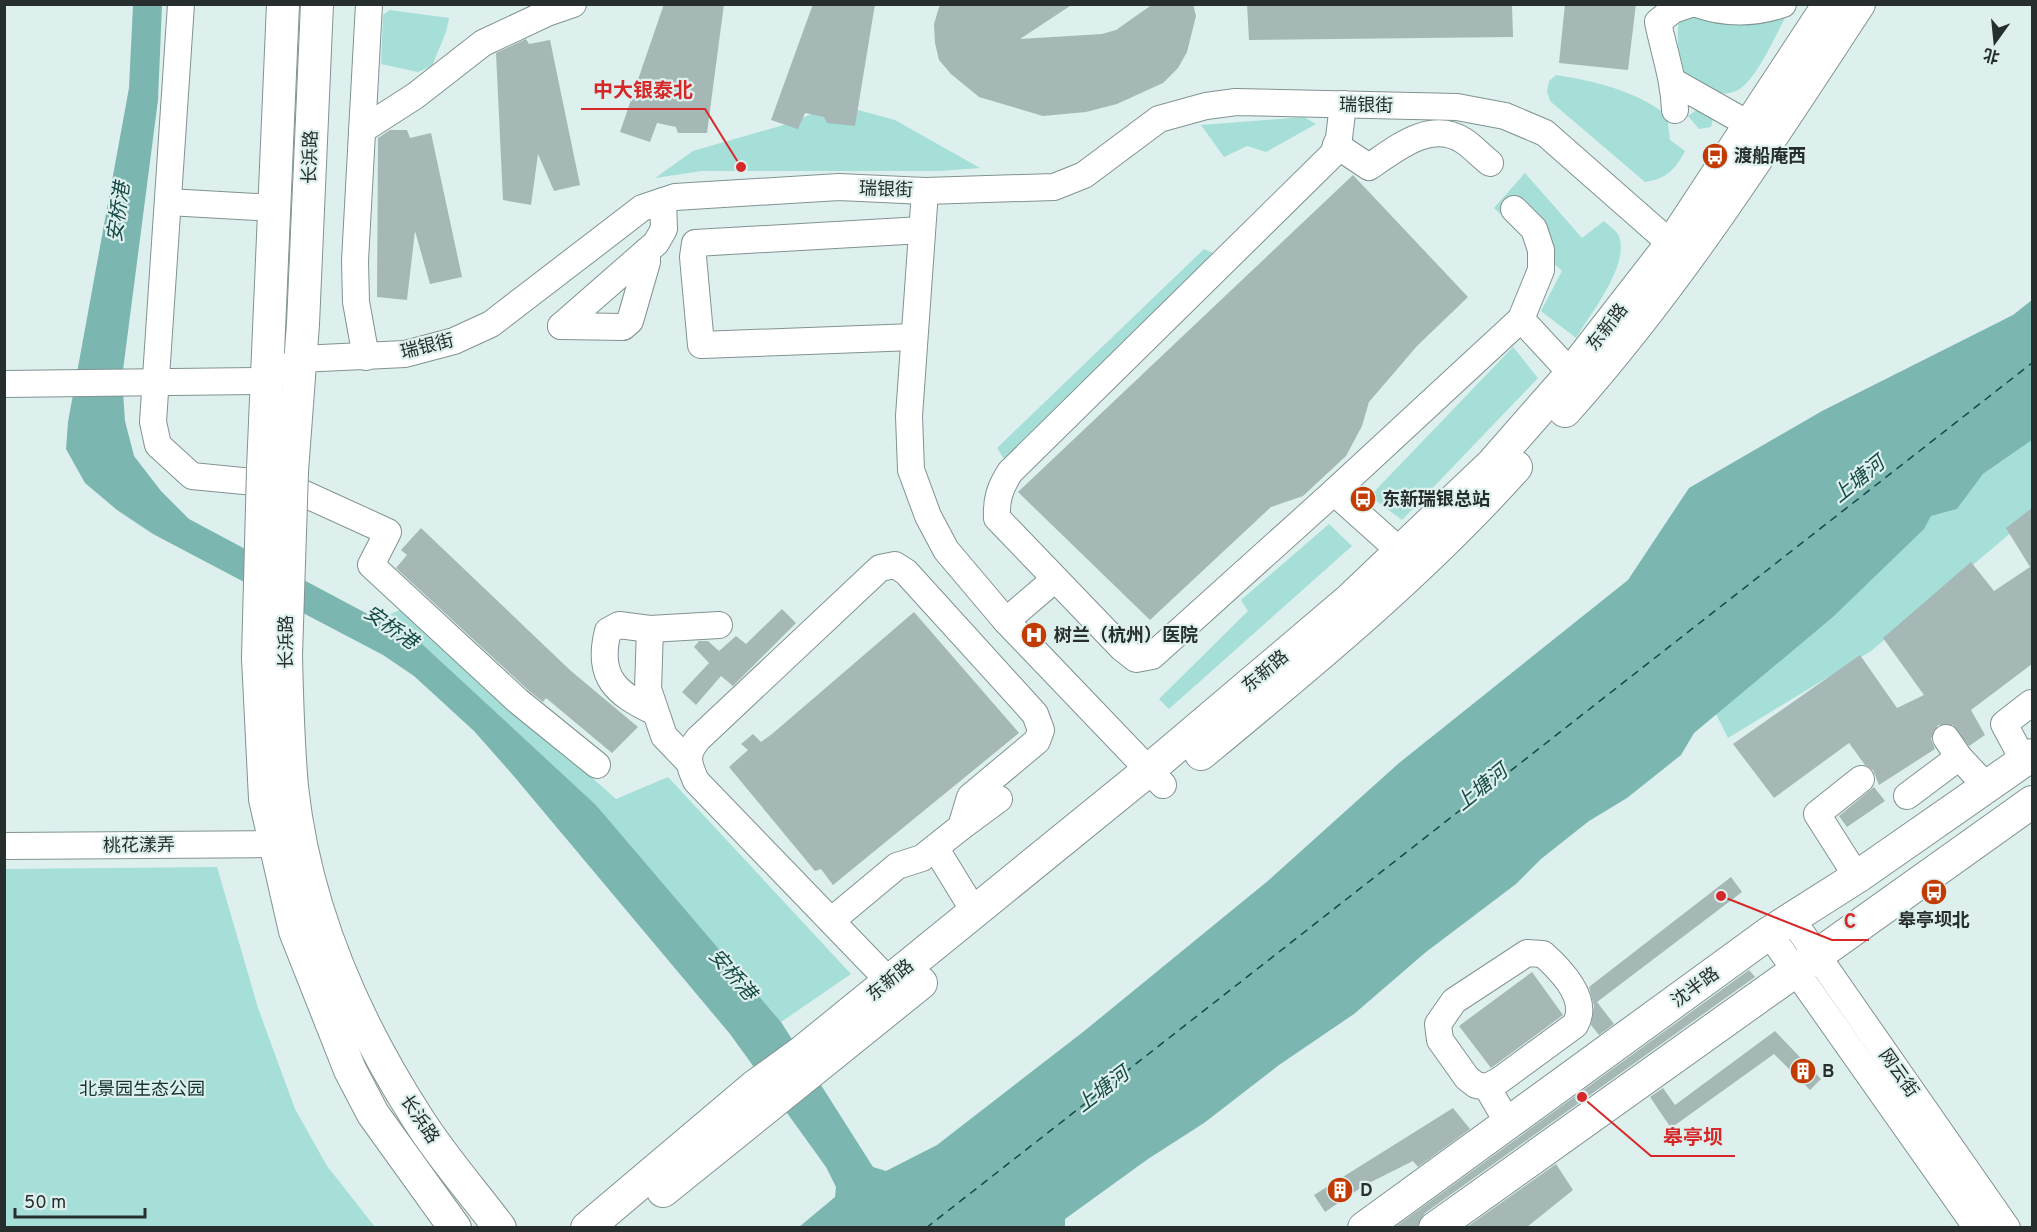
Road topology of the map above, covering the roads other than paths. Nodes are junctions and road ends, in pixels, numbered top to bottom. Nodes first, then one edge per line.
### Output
1 (182, 4) edge
2 (283, 4) edge
3 (317, 4) edge
4 (369, 4) edge
5 (573, 4) edge
6 (1691, 4) edge
7 (1697, 4) edge
8 (1783, 4) edge
9 (1829, 4) edge
10 (1858, 4) edge
11 (1674, 82) junction
12 (1343, 104) junction
13 (1675, 110) dead end
14 (1750, 125) junction
15 (362, 130) junction
16 (1336, 145) junction
17 (1490, 163) dead end
18 (925, 191) junction
19 (663, 201) junction
20 (168, 202) junction
21 (275, 208) junction
22 (1514, 208) dead end
23 (922, 230) junction
24 (647, 251) dead end
25 (1680, 251) junction
26 (1521, 319) junction
27 (914, 337) junction
28 (366, 357) junction
29 (300, 359) junction
30 (1571, 373) junction
31 (266, 381) junction
32 (4, 384) edge
33 (277, 470) junction
34 (1334, 492) junction
35 (1401, 552) junction
36 (1055, 579) junction
37 (719, 625) dead end
38 (1010, 626) junction
39 (650, 629) junction
40 (981, 655) junction
41 (272, 656) junction
42 (2031, 703) edge
43 (655, 712) junction
44 (2028, 758) edge
45 (687, 760) junction
46 (597, 765) dead end
47 (1156, 777) junction
48 (1861, 779) dead end
49 (1987, 787) junction
50 (1907, 796) dead end
51 (999, 799) dead end
52 (2032, 802) edge
53 (961, 827) junction
54 (273, 843) junction
55 (4, 846) edge
56 (936, 849) junction
57 (1857, 877) junction
58 (974, 911) junction
59 (831, 921) junction
60 (1780, 926) junction
61 (1805, 963) junction
62 (889, 981) junction
63 (810, 1060) junction
64 (1487, 1087) junction
65 (760, 1097) junction
66 (1508, 1123) junction
67 (455, 1227) edge
68 (500, 1227) edge
69 (587, 1227) edge
70 (618, 1227) edge
71 (1364, 1227) edge
72 (1435, 1227) edge
73 (1977, 1227) edge
74 (2007, 1227) edge

1 - 20 street
2 - 21 main road, 长浜路
3 - 29 main road, 长浜路
4 - 15 street
5 - 15 street
6 - 11 street
7 - 8 street
9 - 14 main road, 东新路
10 - 25 main road, 东新路
11 - 13 street
11 - 14 street
12 - 16 street
12 - 18 street, 瑞银街
12 - 25 street, 瑞银街
14 - 25 main road, 东新路
15 - 28 street
16 - 17 street
16 - 36 street
18 - 19 street, 瑞银街
18 - 23 street
19 - 24 street
19 - 28 street, 瑞银街
20 - 21 street
20 - 46 street
21 - 31 main road, 长浜路
22 - 26 street
23 - 27 street
23 - 27 street
25 - 30 main road, 东新路
25 - 47 main road, 东新路
26 - 30 street
26 - 34 street
27 - 38 street
28 - 29 street, 瑞银街
29 - 31 street
29 - 33 main road, 长浜路
30 - 35 main road, 东新路
31 - 32 street
31 - 33 main road, 长浜路
33 - 41 main road, 长浜路, bridge
34 - 35 street
34 - 36 street
35 - 47 main road, 东新路
36 - 38 street
37 - 39 street
38 - 40 street
38 - 47 street
39 - 43 street
39 - 43 street
40 - 45 street
40 - 53 street
41 - 54 main road, 长浜路
41 - 68 main road, 长浜路
42 - 44 street
43 - 45 street
44 - 49 main road, 沈半路
45 - 59 street
47 - 58 main road, 东新路
47 - 63 main road, 东新路
48 - 57 street
49 - 50 street
49 - 57 main road, 沈半路
51 - 53 street
52 - 61 main road
53 - 56 street
54 - 55 street, 桃花漾弄
54 - 67 main road, 长浜路
56 - 58 street
56 - 59 street
57 - 60 main road, 沈半路
58 - 62 main road, 东新路
59 - 62 street
60 - 61 street, 网云街
60 - 66 main road, 沈半路
61 - 72 main road
61 - 73 street, 网云街
61 - 74 street, 网云街
62 - 63 main road, 东新路
63 - 65 main road, 东新路
64 - 64 street
64 - 66 street
65 - 69 main road, 东新路
65 - 70 main road, 东新路
66 - 71 main road, 沈半路

